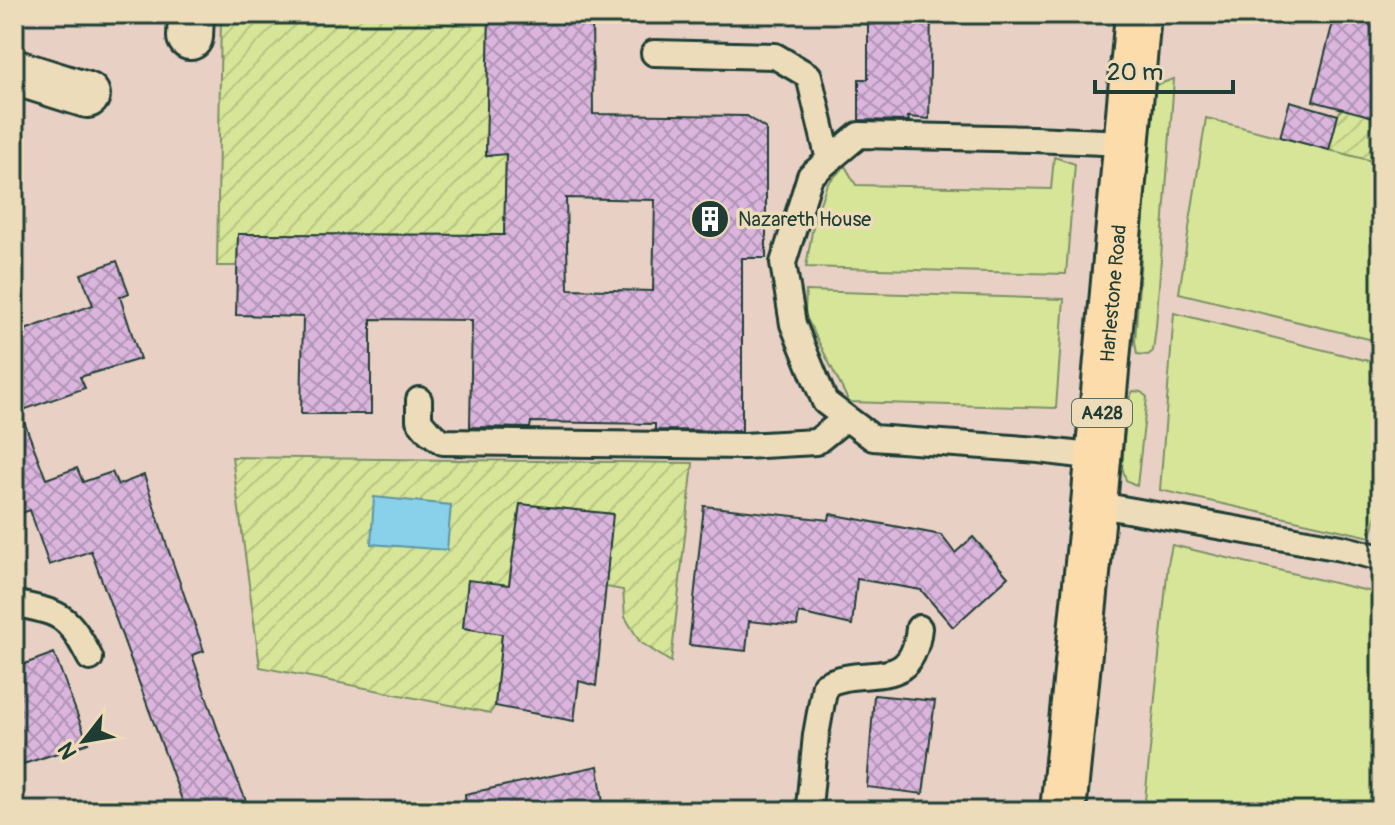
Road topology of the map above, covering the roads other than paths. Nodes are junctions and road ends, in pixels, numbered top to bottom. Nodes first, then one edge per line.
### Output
1 (1138, 14) edge
2 (654, 53) dead end
3 (14, 72) edge
4 (87, 95) dead end
5 (1126, 143) junction
6 (829, 160) junction
7 (419, 400) dead end
8 (846, 418) junction
9 (1098, 457) junction
10 (1094, 504) junction
11 (1381, 558) edge
12 (14, 603) edge
13 (919, 628) dead end
14 (90, 658) dead end
15 (811, 811) edge
16 (1063, 811) edge

1 - 5 main road, Harlestone Road / A428
2 - 6 lane
3 - 4 street
5 - 6 lane
5 - 9 main road, Harlestone Road / A428
6 - 8 lane
7 - 8 lane
8 - 9 lane
9 - 10 main road, Harlestone Road / A428
10 - 11 lane
10 - 16 main road, Harlestone Road / A428
12 - 14 lane
13 - 15 lane

